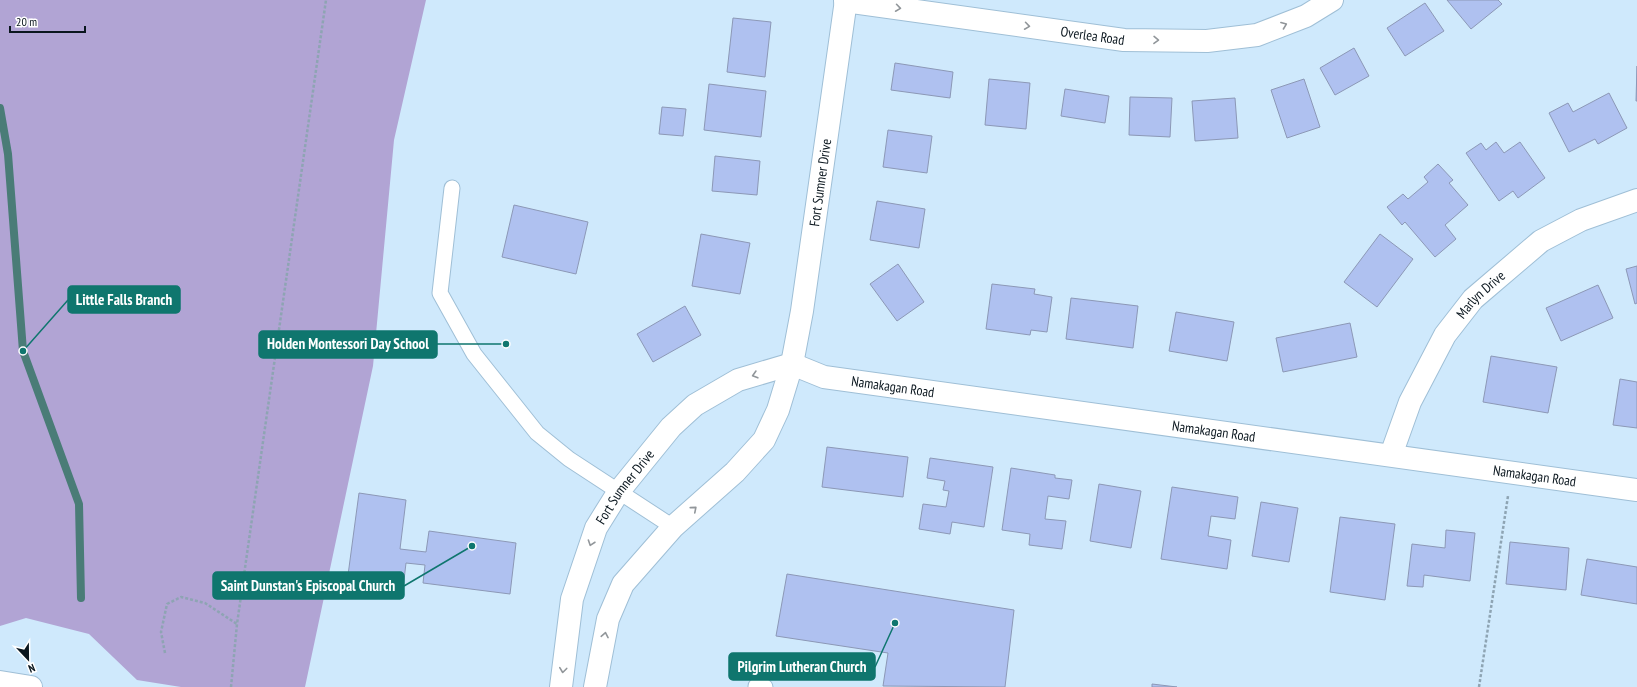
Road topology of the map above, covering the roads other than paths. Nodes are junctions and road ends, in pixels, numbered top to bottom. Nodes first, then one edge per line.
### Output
1 (846, 0) edge
2 (1332, 0) edge
3 (452, 188) dead end
4 (1637, 200) edge
5 (792, 364) junction
6 (1391, 455) junction
7 (1637, 490) edge
8 (619, 491) junction
9 (673, 527) junction
10 (0, 682) edge
11 (30, 687) edge
12 (561, 687) edge
13 (595, 687) edge
14 (756, 687) edge
15 (765, 687) edge

1 -> 2 street, Overlea Road
1 - 5 street, Fort Sumner Drive
3 - 8 lane
4 - 6 street, Marlyn Drive
5 - 6 street, Namakagan Road
5 -> 8 street, Fort Sumner Drive
9 -> 5 street, Fort Sumner Drive
6 - 7 street, Namakagan Road
8 - 9 lane
8 -> 12 street, Fort Sumner Drive
13 -> 9 street, Fort Sumner Drive
10 - 11 street
14 - 15 lane

